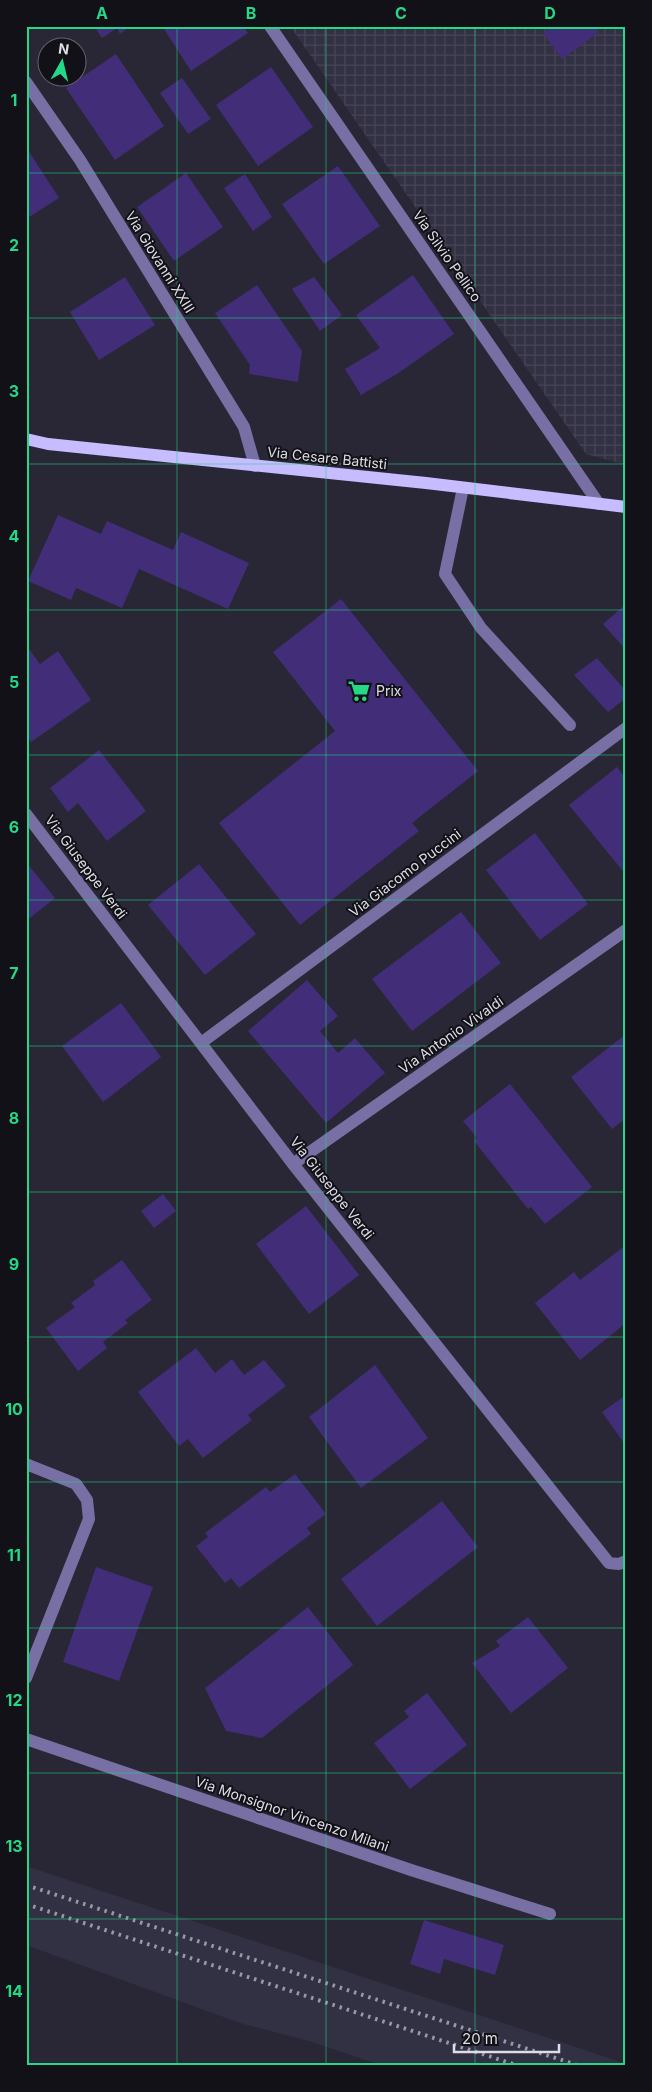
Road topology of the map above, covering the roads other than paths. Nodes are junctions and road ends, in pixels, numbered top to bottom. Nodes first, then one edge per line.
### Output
1 (270, 26) edge
2 (26, 82) edge
3 (26, 439) edge
4 (255, 466) junction
5 (463, 488) junction
6 (600, 504) junction
7 (626, 507) edge
8 (570, 725) dead end
9 (626, 728) edge
10 (26, 814) edge
11 (626, 930) edge
12 (201, 1043) junction
13 (293, 1164) junction
14 (26, 1464) edge
15 (626, 1561) edge
16 (26, 1678) edge
17 (26, 1739) edge
18 (550, 1914) dead end

1 - 6 street, Via Silvio Pellico
2 - 4 street, Via Giovanni XXIII
3 - 4 main road, Via Cesare Battisti
4 - 5 main road, Via Cesare Battisti
5 - 6 main road, Via Cesare Battisti
5 - 8 street
6 - 7 main road, Via Cesare Battisti
9 - 12 street, Via Giacomo Puccini
10 - 12 street, Via Giuseppe Verdi
11 - 13 street, Via Antonio Vivaldi
12 - 13 street, Via Giuseppe Verdi
13 - 15 street, Via Giuseppe Verdi
14 - 16 street
17 - 18 street, Via Monsignor Vincenzo Milani

